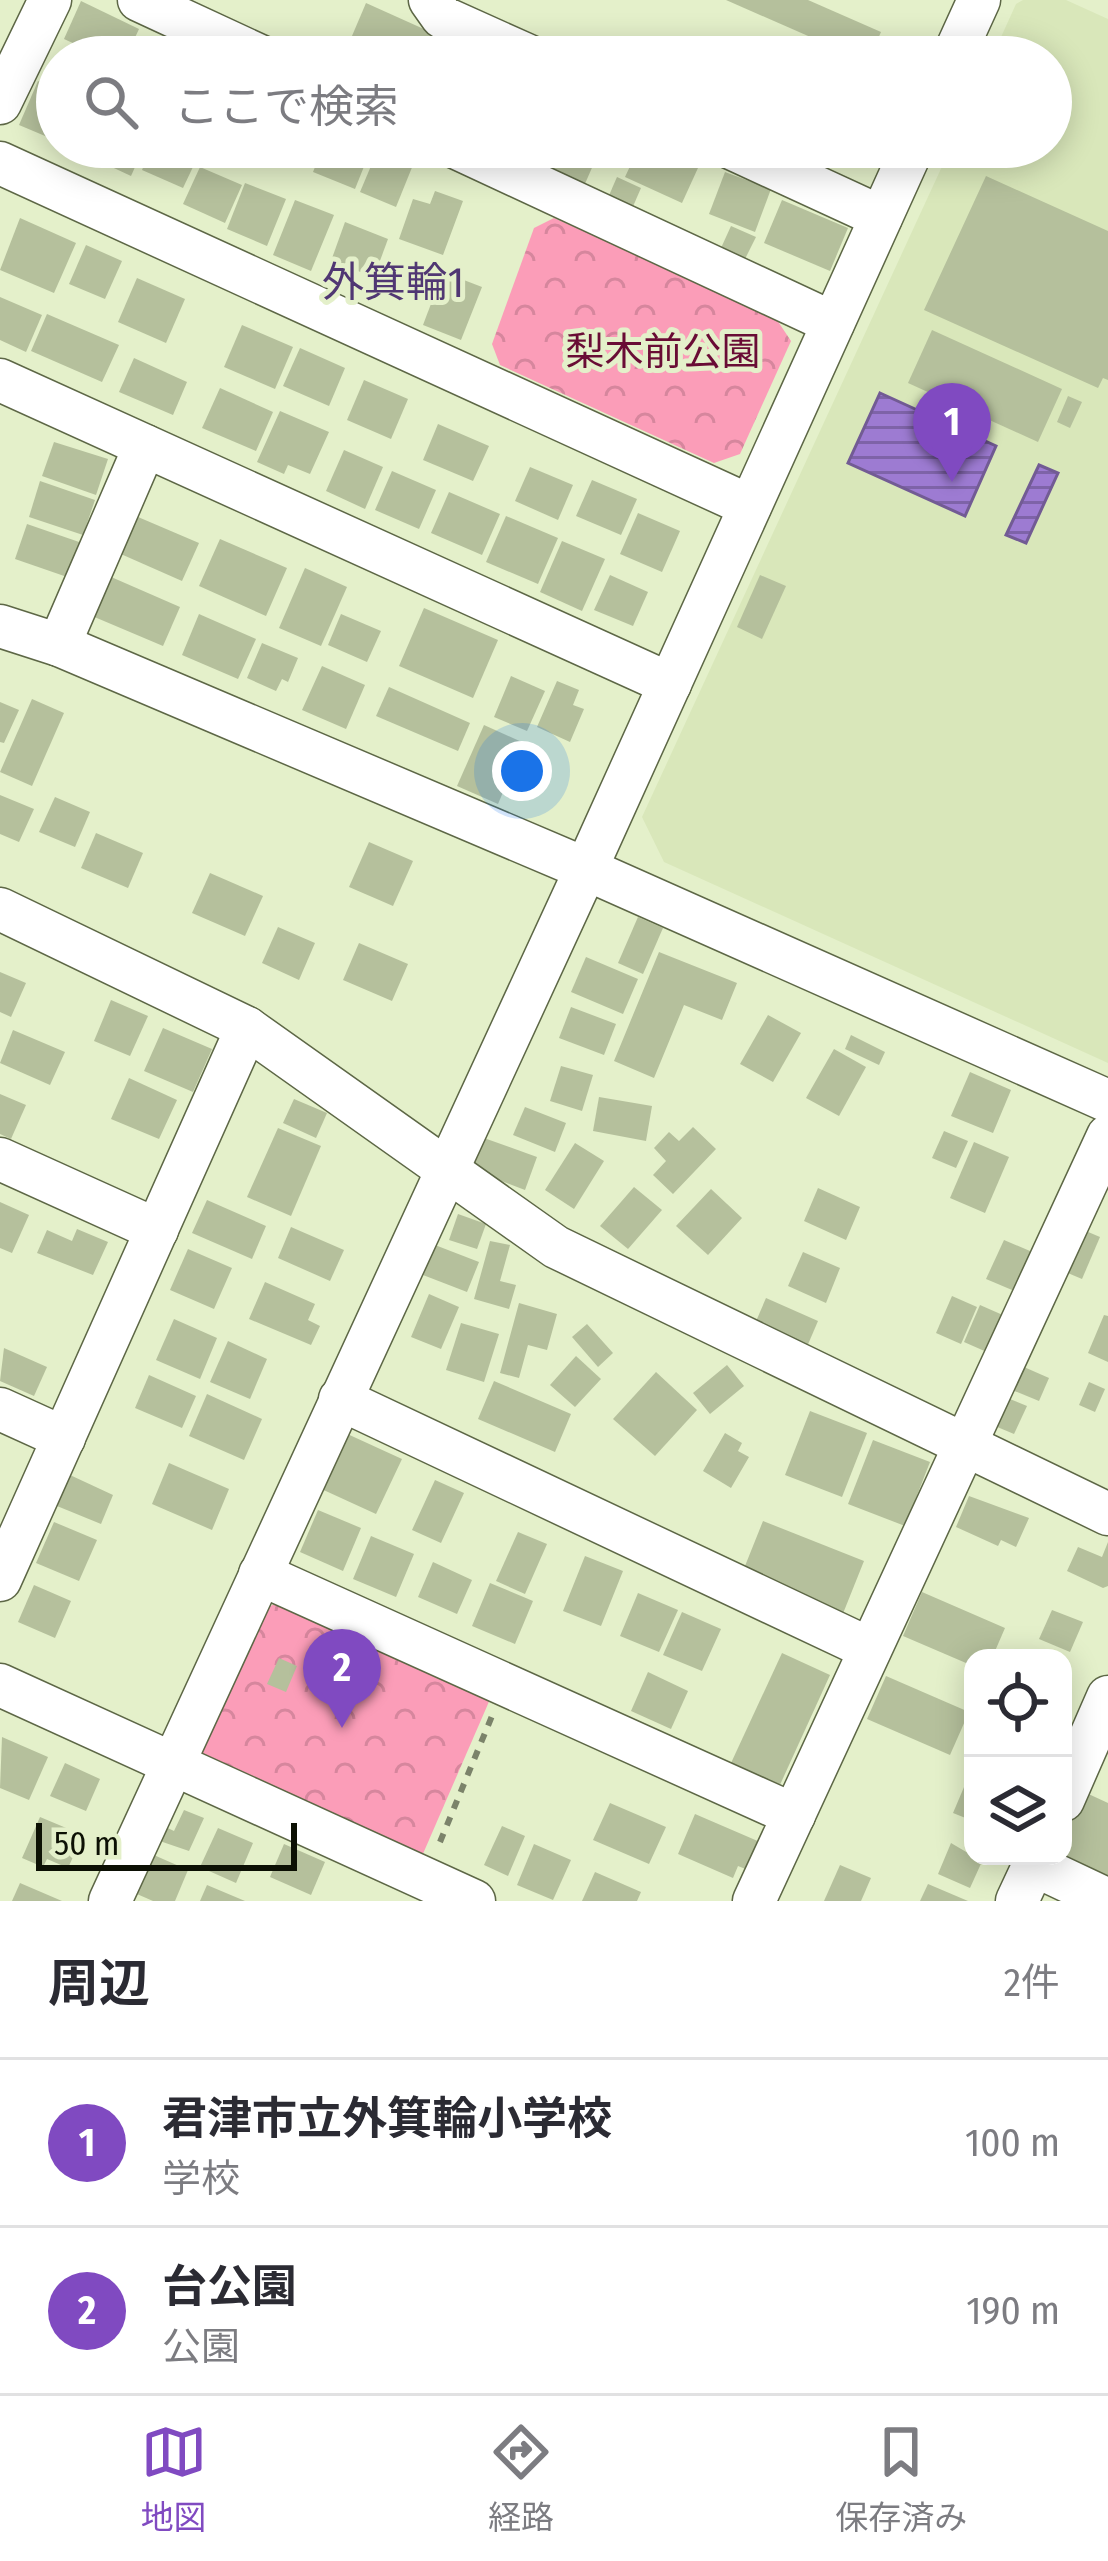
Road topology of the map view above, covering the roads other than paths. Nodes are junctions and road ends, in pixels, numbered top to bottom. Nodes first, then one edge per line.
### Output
1 (50, 0) edge
2 (140, 0) edge
3 (430, 0) edge
4 (979, 0) edge
5 (217, 36) edge
6 (485, 36) edge
7 (963, 36) edge
8 (0, 104) edge
9 (0, 163) edge
10 (500, 168) edge
11 (774, 168) edge
12 (903, 168) edge
13 (881, 217) junction
14 (833, 323) junction
15 (0, 380) edge
16 (145, 446) junction
17 (750, 506) junction
18 (0, 626) edge
19 (59, 645) junction
20 (670, 684) junction
21 (586, 869) junction
22 (0, 909) edge
23 (247, 1028) junction
24 (1108, 1101) edge
25 (1108, 1136) edge
26 (0, 1159) edge
27 (446, 1169) junction
28 (157, 1230) junction
29 (340, 1399) junction
30 (0, 1409) edge
31 (64, 1438) junction
32 (964, 1444) junction
33 (1108, 1514) edge
34 (260, 1574) junction
35 (0, 1580) edge
36 (870, 1649) junction
37 (0, 1685) edge
38 (1108, 1697) edge
39 (173, 1763) junction
40 (1072, 1779) edge
41 (794, 1815) junction
42 (1030, 1874) edge
43 (1108, 1900) edge
44 (110, 1901) edge
45 (474, 1901) edge
46 (754, 1901) edge

1 - 8 street
2 - 5 street
3 - 6 street
4 - 7 street
9 - 17 street
10 - 14 street
11 - 13 street
12 - 13 street
13 - 14 street
14 - 17 street
15 - 16 street
16 - 19 street
16 - 20 street
17 - 20 street
18 - 19 street
19 - 21 street
20 - 21 street
21 - 24 street
21 - 27 street
22 - 23 street
23 - 27 street
23 - 28 street
25 - 32 street
26 - 28 street
27 - 29 street
27 - 32 street
28 - 31 street
29 - 34 street
29 - 36 street
30 - 31 street
31 - 35 street
32 - 33 street
32 - 36 street
34 - 39 street
34 - 41 street
36 - 41 street
37 - 39 street
38 - 40 street
39 - 44 street
39 - 45 street
41 - 46 street
42 - 43 street

